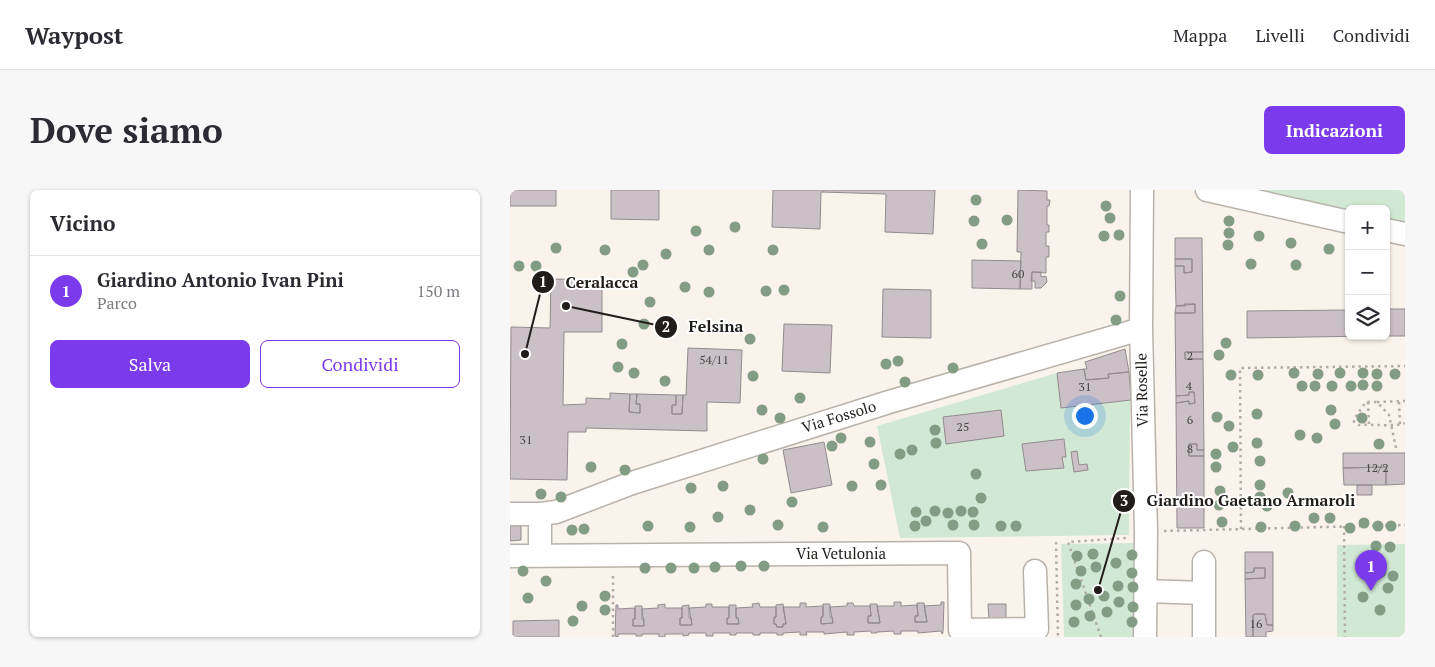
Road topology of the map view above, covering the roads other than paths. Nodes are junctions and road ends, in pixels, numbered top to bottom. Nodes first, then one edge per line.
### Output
1 (1142, 190) edge
2 (1207, 190) edge
3 (1345, 221) edge
4 (1390, 231) edge
5 (1405, 234) edge
6 (1141, 328) junction
7 (510, 514) edge
8 (540, 514) junction
9 (540, 555) junction
10 (510, 556) edge
11 (1204, 562) dead end
12 (1035, 571) dead end
13 (1145, 591) junction
14 (1204, 593) junction
15 (1146, 637) edge
16 (1204, 637) edge

1 - 6 street, Via Roselle
2 - 3 street
4 - 5 street
6 - 8 street, Via Fossolo
6 - 13 street, Via Roselle
7 - 8 street, Via Fossolo
8 - 9 street
9 - 10 street, Via Vetulonia
9 - 12 street, Via Vetulonia
11 - 14 street
13 - 14 street
13 - 15 street, Via Roselle
14 - 16 street

